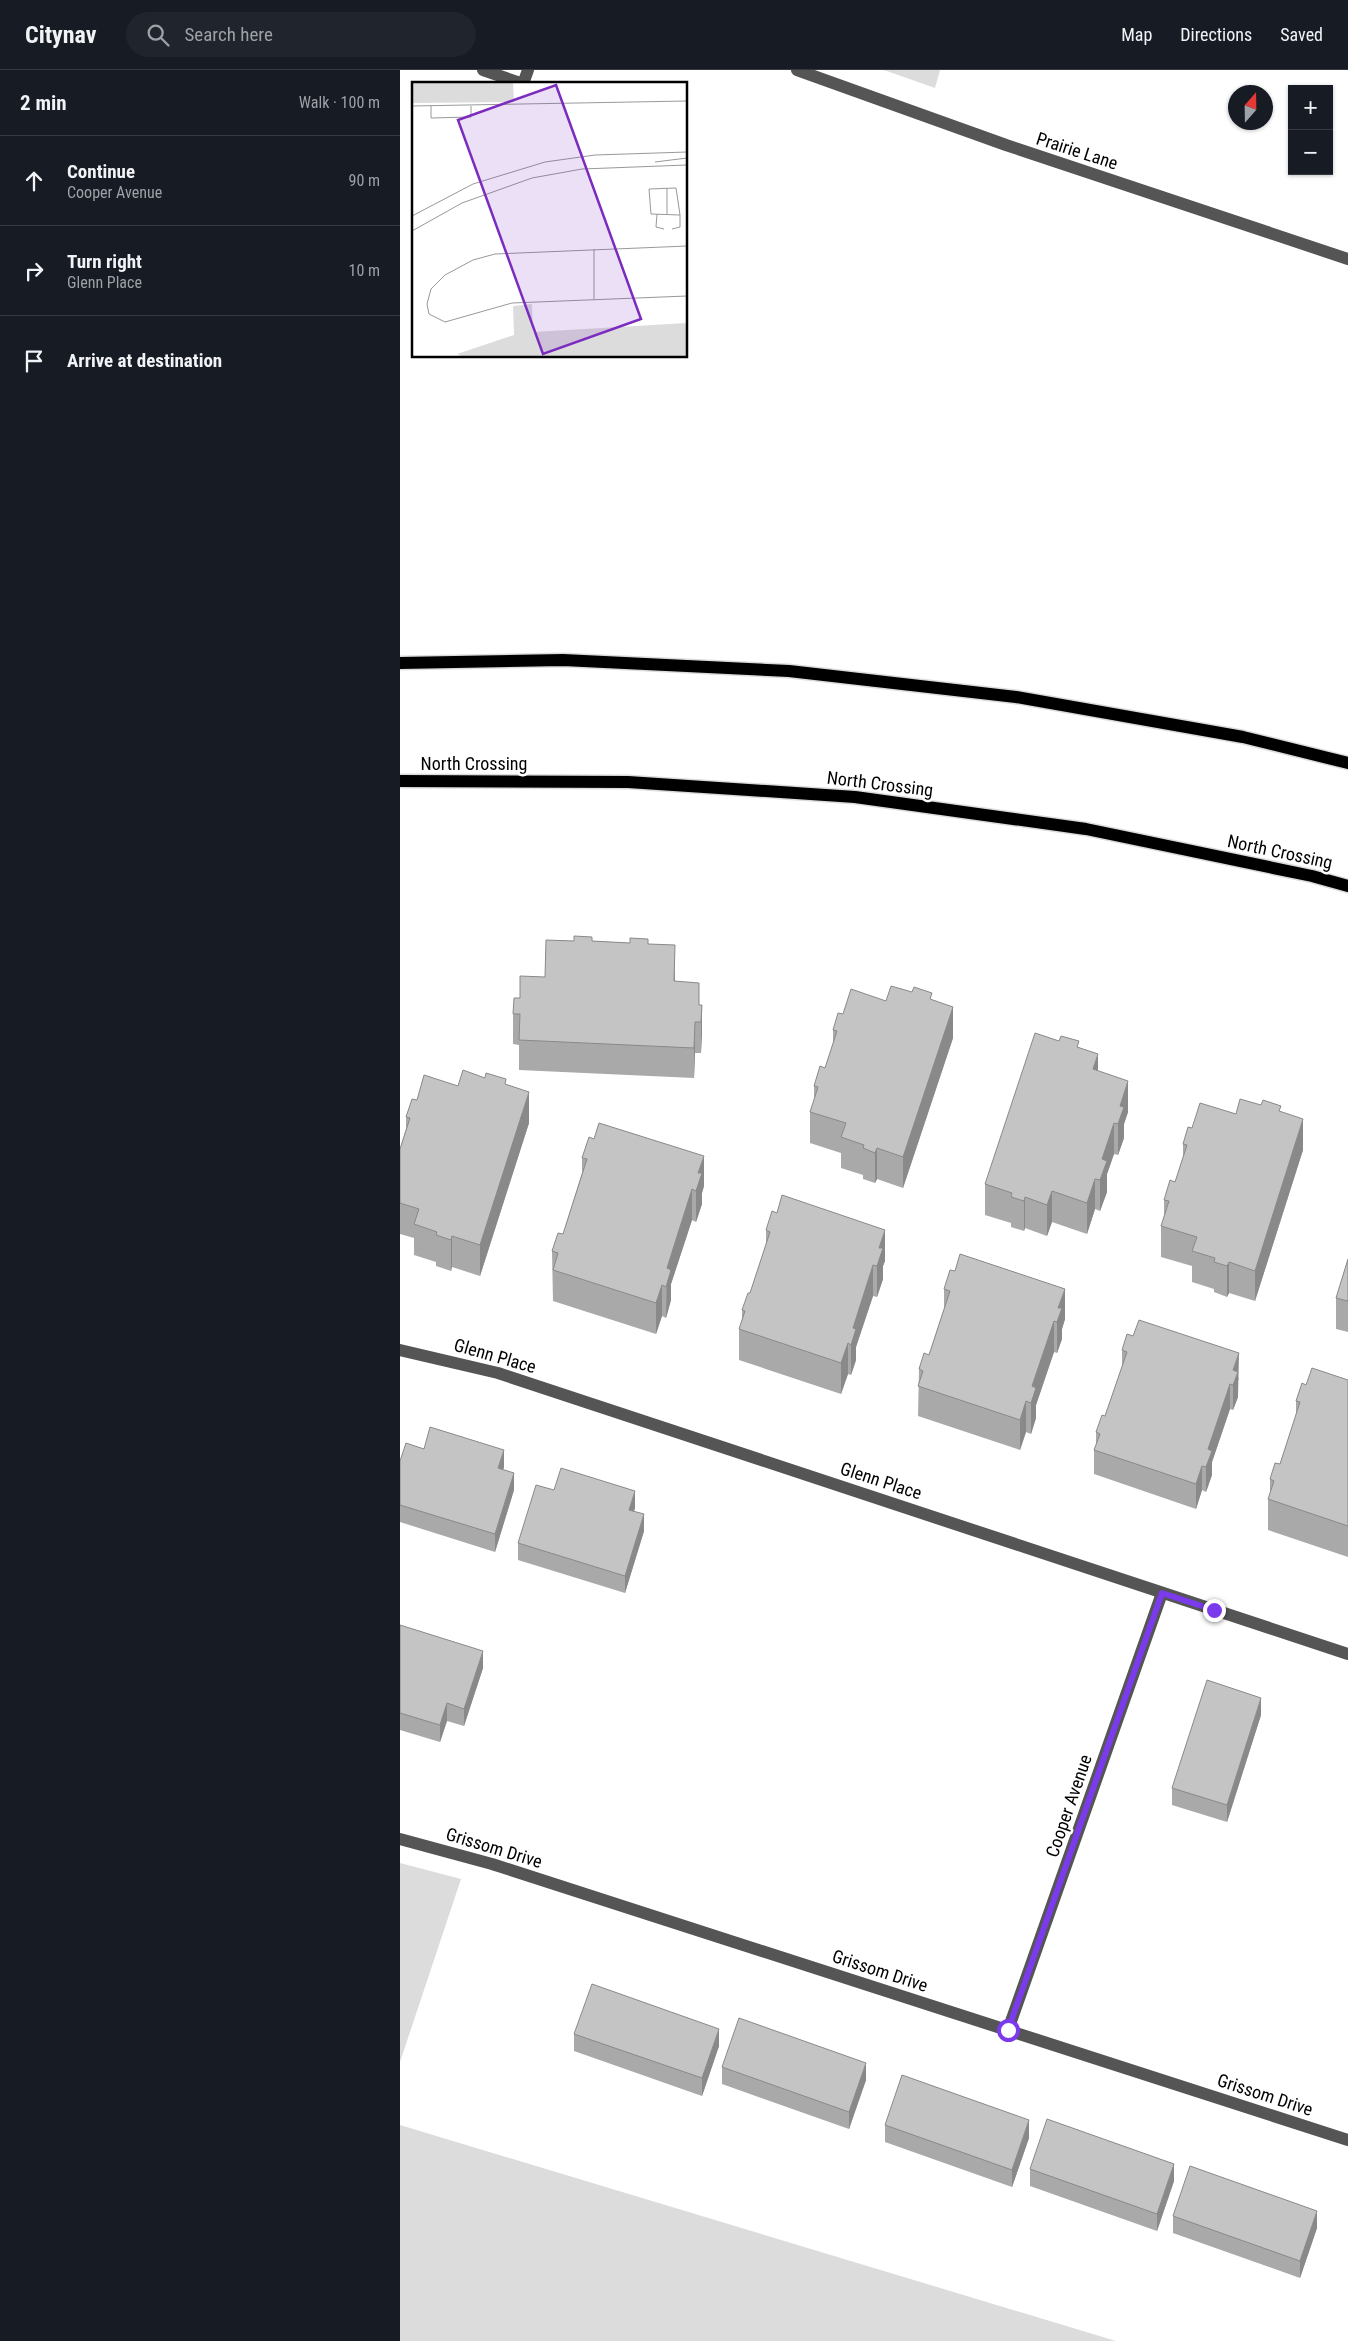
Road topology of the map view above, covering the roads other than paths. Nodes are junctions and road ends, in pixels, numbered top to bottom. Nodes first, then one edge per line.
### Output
1 (483, 70) edge
2 (797, 70) edge
3 (518, 82) edge
4 (1348, 259) edge
5 (400, 663) edge
6 (1348, 763) edge
7 (400, 781) edge
8 (1348, 886) edge
9 (400, 1350) edge
10 (1162, 1593) junction
11 (1348, 1654) edge
12 (400, 1839) edge
13 (1008, 2030) junction
14 (1348, 2140) edge

1 - 3 street
2 - 4 street, Prairie Lane
5 - 6 main road
7 - 8 main road, North Crossing
9 - 10 street, Glenn Place
10 - 11 street, Glenn Place
10 - 13 street, Cooper Avenue
12 - 13 street, Grissom Drive
13 - 14 street, Grissom Drive

